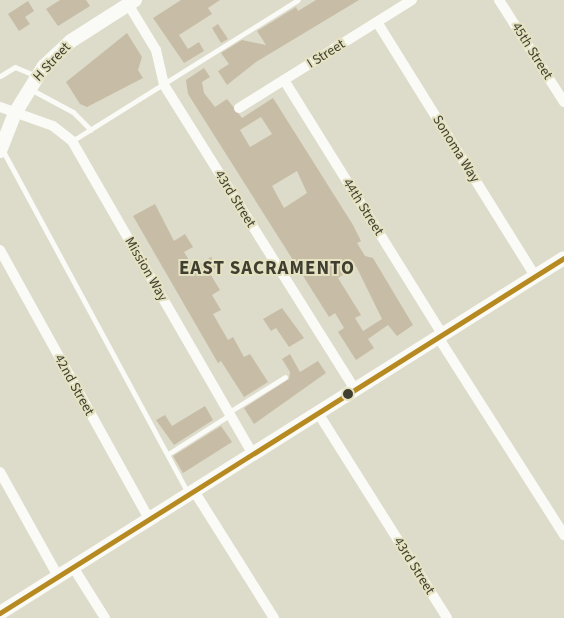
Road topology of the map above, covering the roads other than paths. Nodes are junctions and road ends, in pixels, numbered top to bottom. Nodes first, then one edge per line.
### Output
1 (298, 0) edge
2 (412, 0) edge
3 (499, 0) edge
4 (131, 2) edge
5 (377, 22) junction
6 (0, 76) edge
7 (284, 80) junction
8 (32, 82) junction
9 (164, 85) junction
10 (564, 102) edge
11 (0, 107) edge
12 (239, 108) dead end
13 (15, 113) junction
14 (91, 130) junction
15 (72, 141) junction
16 (1, 149) edge
17 (0, 250) edge
18 (564, 258) edge
19 (535, 276) junction
20 (440, 335) junction
21 (285, 377) dead end
22 (355, 389) junction
23 (230, 413) junction
24 (318, 413) junction
25 (168, 454) junction
26 (254, 454) junction
27 (0, 472) edge
28 (192, 493) junction
29 (149, 519) junction
30 (564, 535) edge
31 (73, 567) junction
32 (58, 576) junction
33 (1, 610) edge
34 (105, 618) edge
35 (274, 618) edge
36 (447, 618) edge

1 - 9 lane
2 - 5 street, I Street
3 - 10 street, 45th Street
4 - 8 main road, H Street
4 - 9 street, 43rd Street
5 - 7 street, I Street
5 - 19 street, Sonoma Way
6 - 8 lane
7 - 12 street, I Street
7 - 20 street, 44th Street
8 - 13 main road, H Street
8 - 14 lane
9 - 14 lane
9 - 22 street, 43rd Street
11 - 13 street
13 - 15 street, Mission Way
13 - 16 main road, H Street
14 - 15 lane
15 - 23 street, Mission Way
16 - 25 lane
17 - 29 street, 42nd Street
18 - 19 main road
19 - 20 main road
20 - 22 main road
20 - 30 street, 44th Street
21 - 23 lane
22 - 24 main road
23 - 25 lane
23 - 26 street, Mission Way
24 - 26 main road
24 - 36 street, 43rd Street
25 - 28 lane
26 - 28 main road
27 - 32 street
28 - 29 main road
28 - 35 street
29 - 31 main road
31 - 32 main road
31 - 34 street
32 - 33 main road

